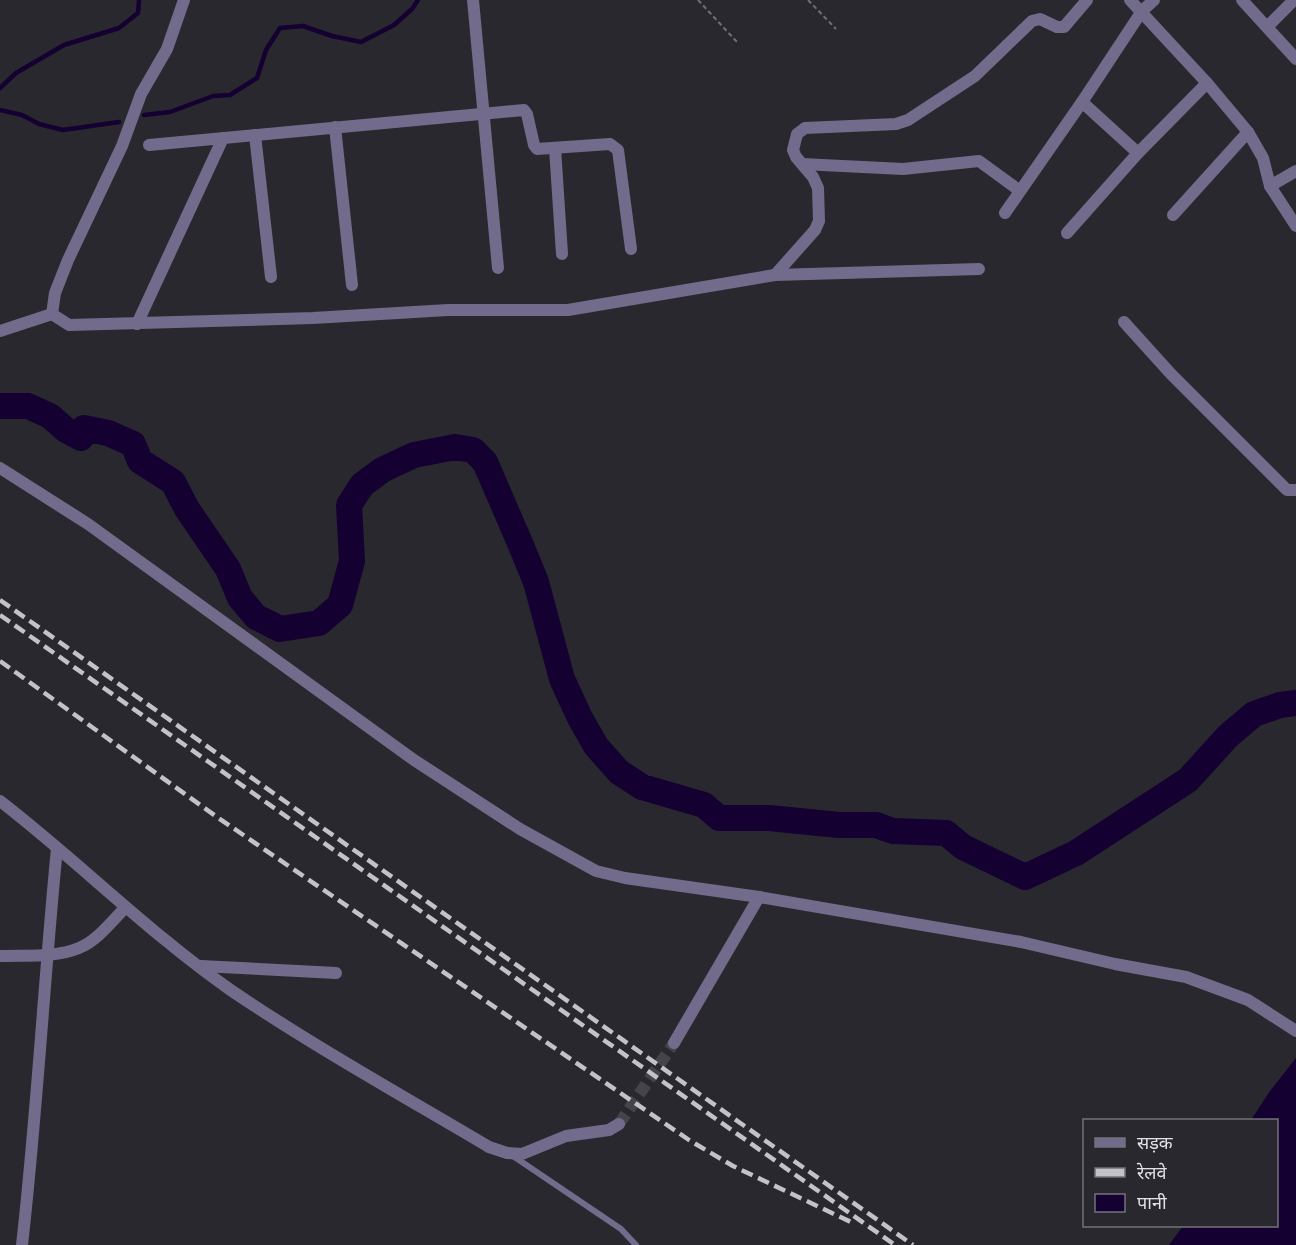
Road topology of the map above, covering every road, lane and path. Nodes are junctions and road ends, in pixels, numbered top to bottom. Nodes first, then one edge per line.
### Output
1 (184, 0) edge
2 (472, 0) edge
3 (698, 0) edge
4 (808, 0) edge
5 (1087, 0) edge
6 (1130, 0) edge
7 (1154, 0) edge
8 (1242, 0) edge
9 (1294, 0) edge
10 (1142, 11) junction
11 (1268, 26) junction
12 (836, 29) dead end
13 (737, 42) dead end
14 (1296, 59) edge
15 (1207, 83) junction
16 (1082, 102) junction
17 (484, 113) junction
18 (335, 127) junction
19 (1248, 132) junction
20 (255, 135) junction
21 (223, 138) junction
22 (149, 145) dead end
23 (555, 148) junction
24 (1138, 153) junction
25 (802, 164) junction
26 (1296, 171) edge
27 (1270, 186) junction
28 (1020, 191) junction
29 (1005, 213) dead end
30 (1173, 215) dead end
31 (1296, 226) edge
32 (1067, 233) dead end
33 (631, 249) dead end
34 (562, 254) dead end
35 (498, 268) dead end
36 (979, 270) dead end
37 (775, 275) junction
38 (271, 277) dead end
39 (352, 285) dead end
40 (52, 314) junction
41 (1124, 322) dead end
42 (136, 324) junction
43 (0, 331) edge
44 (0, 468) edge
45 (1296, 490) edge
46 (0, 801) edge
47 (57, 848) junction
48 (759, 897) junction
49 (125, 908) junction
50 (47, 955) junction
51 (0, 956) edge
52 (201, 966) junction
53 (336, 974) dead end
54 (1296, 1031) edge
55 (674, 1043) tunnel mouth
56 (619, 1124) tunnel mouth
57 (507, 1153) junction
58 (22, 1245) edge
59 (636, 1245) edge

1 - 40 street
2 - 17 street
3 - 13 path
4 - 12 path
5 - 25 street
6 - 10 street
7 - 10 street
8 - 11 street
9 - 11 street
10 - 15 street
10 - 16 street
11 - 14 street
15 - 19 street
15 - 24 street
16 - 24 street
16 - 28 street
17 - 18 street
17 - 23 street
17 - 35 street
18 - 20 street
18 - 39 street
19 - 27 street
19 - 30 street
20 - 21 street
20 - 38 street
21 - 22 street
21 - 42 street
23 - 33 street
23 - 34 street
24 - 32 street
25 - 28 street
25 - 37 street
26 - 27 street
27 - 31 street
28 - 29 street
36 - 37 street
37 - 42 street
40 - 42 street
40 - 43 street
41 - 45 street
44 - 48 street
46 - 47 street
47 - 49 street
47 - 50 street
48 - 54 street
48 - 55 street
49 - 50 street
49 - 52 street
50 - 51 street
50 - 58 street
52 - 53 street
52 - 57 street
56 - 57 street
57 - 59 lane

